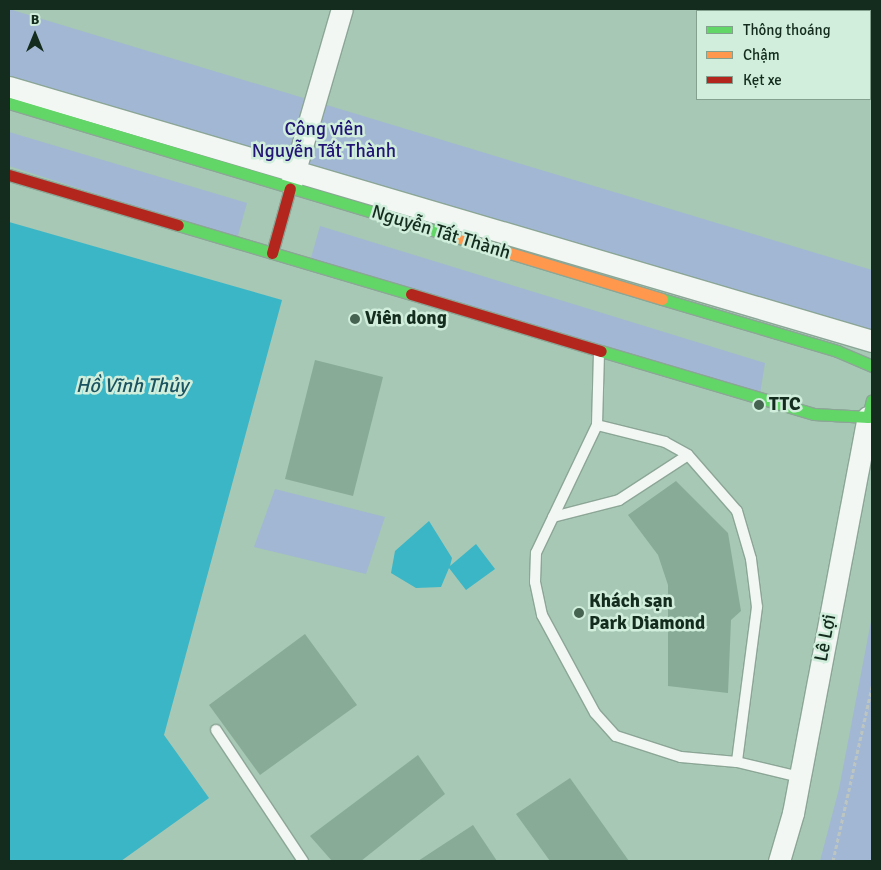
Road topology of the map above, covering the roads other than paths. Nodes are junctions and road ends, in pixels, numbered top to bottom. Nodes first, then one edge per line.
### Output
1 (342, 9) edge
2 (9, 87) edge
3 (9, 103) edge
4 (9, 175) edge
5 (292, 180) junction
6 (272, 253) junction
7 (872, 341) edge
8 (599, 349) junction
9 (872, 366) edge
10 (871, 411) edge
11 (597, 426) junction
12 (688, 455) junction
13 (553, 517) junction
14 (216, 730) dead end
15 (737, 762) junction
16 (800, 777) junction
17 (303, 861) edge
18 (779, 861) edge

1 - 5 street
2 - 5 street
3 - 5 street, Nguyễn Tất Thành
4 - 6 street
5 - 6 street
5 - 7 street
5 - 9 street, Nguyễn Tất Thành
6 - 8 street
8 - 10 street
8 - 11 lane
10 - 16 street, Lê Lợi
11 - 12 lane
11 - 13 lane
12 - 13 lane
12 - 15 lane
13 - 15 lane
14 - 17 lane
15 - 16 lane
16 - 18 street, Lê Lợi

